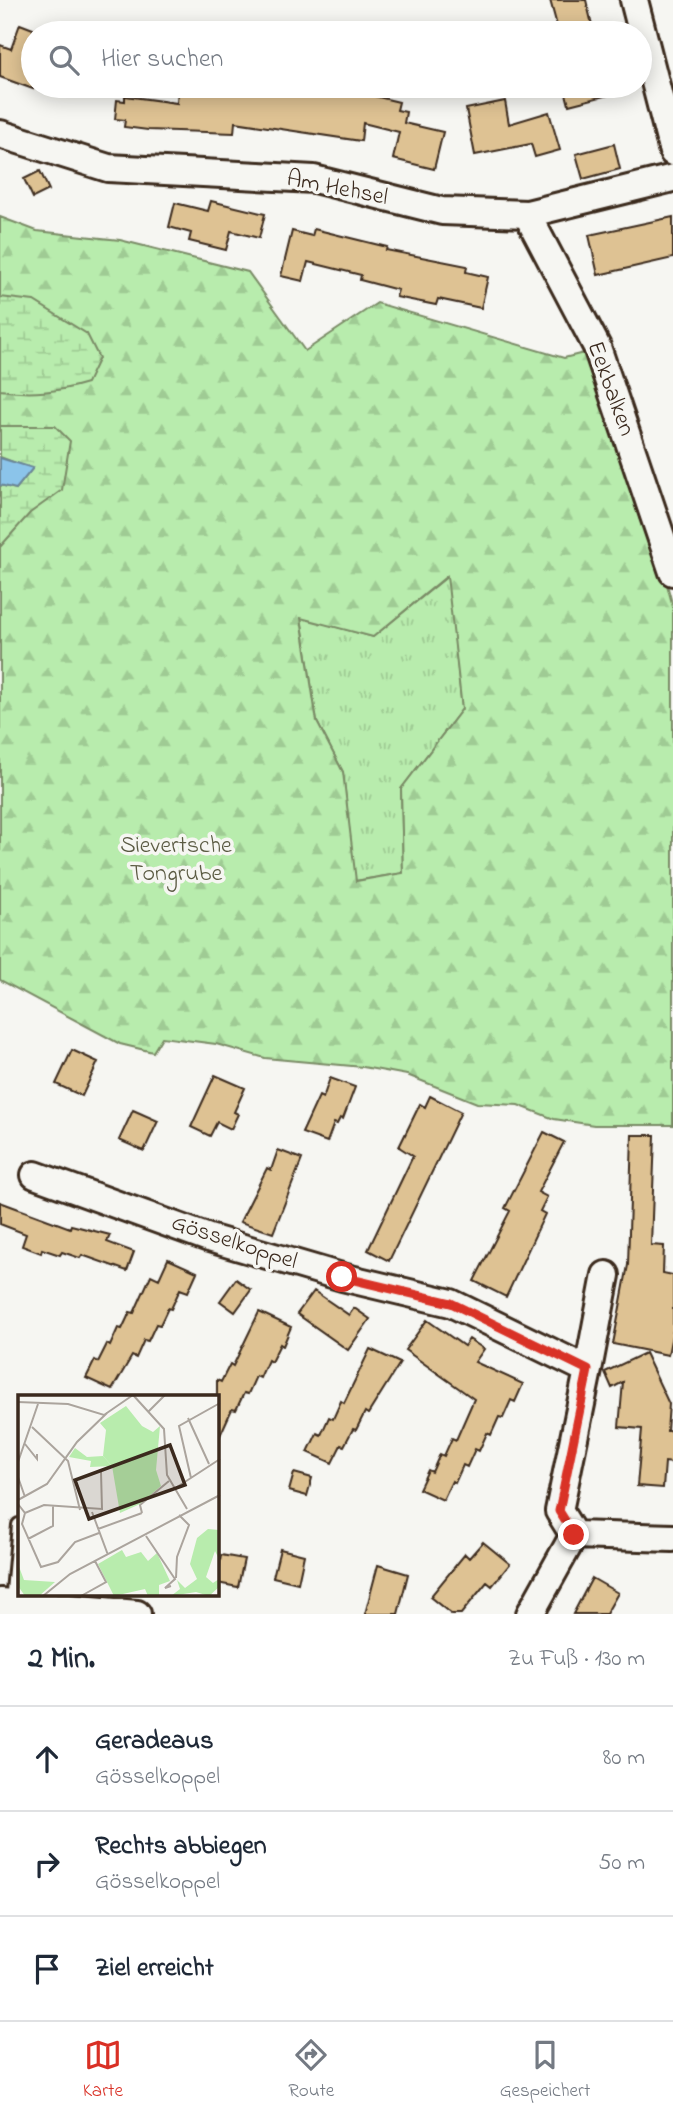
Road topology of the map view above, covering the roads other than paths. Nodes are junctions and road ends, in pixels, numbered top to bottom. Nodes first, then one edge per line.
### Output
1 (634, 0) edge
2 (639, 21) edge
3 (652, 70) edge
4 (0, 134) edge
5 (673, 152) edge
6 (673, 177) edge
7 (527, 214) junction
8 (673, 572) edge
9 (35, 1175) dead end
10 (606, 1275) dead end
11 (588, 1370) junction
12 (18, 1531) edge
13 (574, 1535) junction
14 (673, 1538) edge
15 (6, 1603) edge
16 (137, 1614) edge
17 (530, 1614) edge

1 - 2 street
3 - 5 street
4 - 7 street, Am Hehsel
6 - 7 street, Am Hehsel
7 - 8 street, Eekbalken
9 - 11 street, Gösselkoppel
10 - 11 street
11 - 13 street
12 - 15 lane
13 - 14 street
13 - 17 street
15 - 16 street

